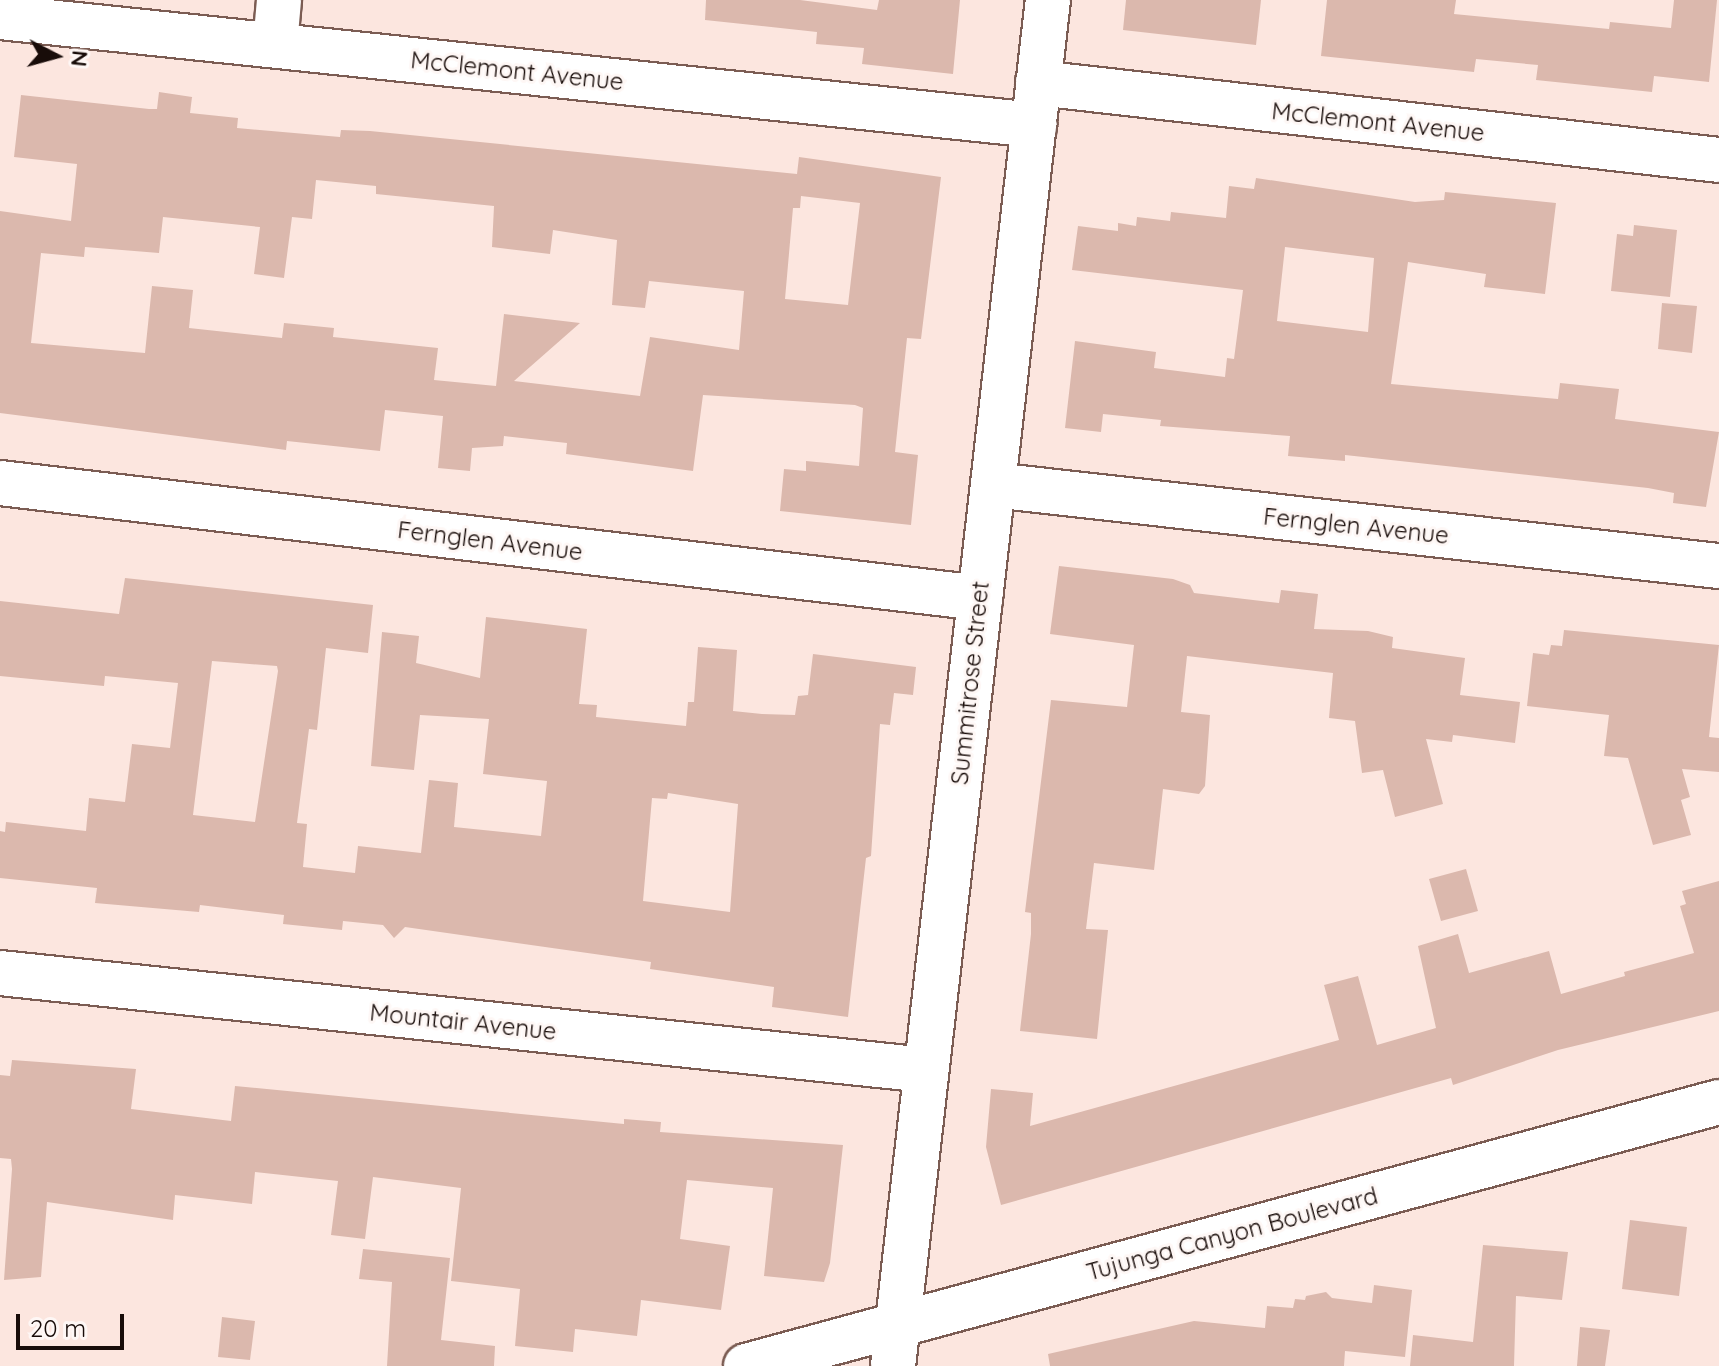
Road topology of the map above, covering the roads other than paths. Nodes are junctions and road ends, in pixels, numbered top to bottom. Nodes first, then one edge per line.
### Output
1 (279, 0) edge
2 (1048, 0) edge
3 (0, 17) edge
4 (275, 45) junction
5 (1036, 104) junction
6 (1719, 160) edge
7 (0, 483) edge
8 (993, 485) junction
9 (1719, 566) edge
10 (980, 598) junction
11 (0, 973) edge
12 (926, 1070) junction
13 (1719, 1102) edge
14 (895, 1345) edge
15 (746, 1366) edge

1 - 4 street
2 - 5 street, Summitrose Street
3 - 4 street, McClemont Avenue
4 - 5 street, McClemont Avenue
5 - 6 street, McClemont Avenue
5 - 8 street, Summitrose Street
7 - 10 street, Fernglen Avenue
8 - 9 street, Fernglen Avenue
8 - 10 street, Summitrose Street
10 - 12 street, Summitrose Street
11 - 12 street, Mountair Avenue
12 - 14 street, Summitrose Street
13 - 14 street, Tujunga Canyon Boulevard
14 - 15 street, Tujunga Canyon Boulevard

